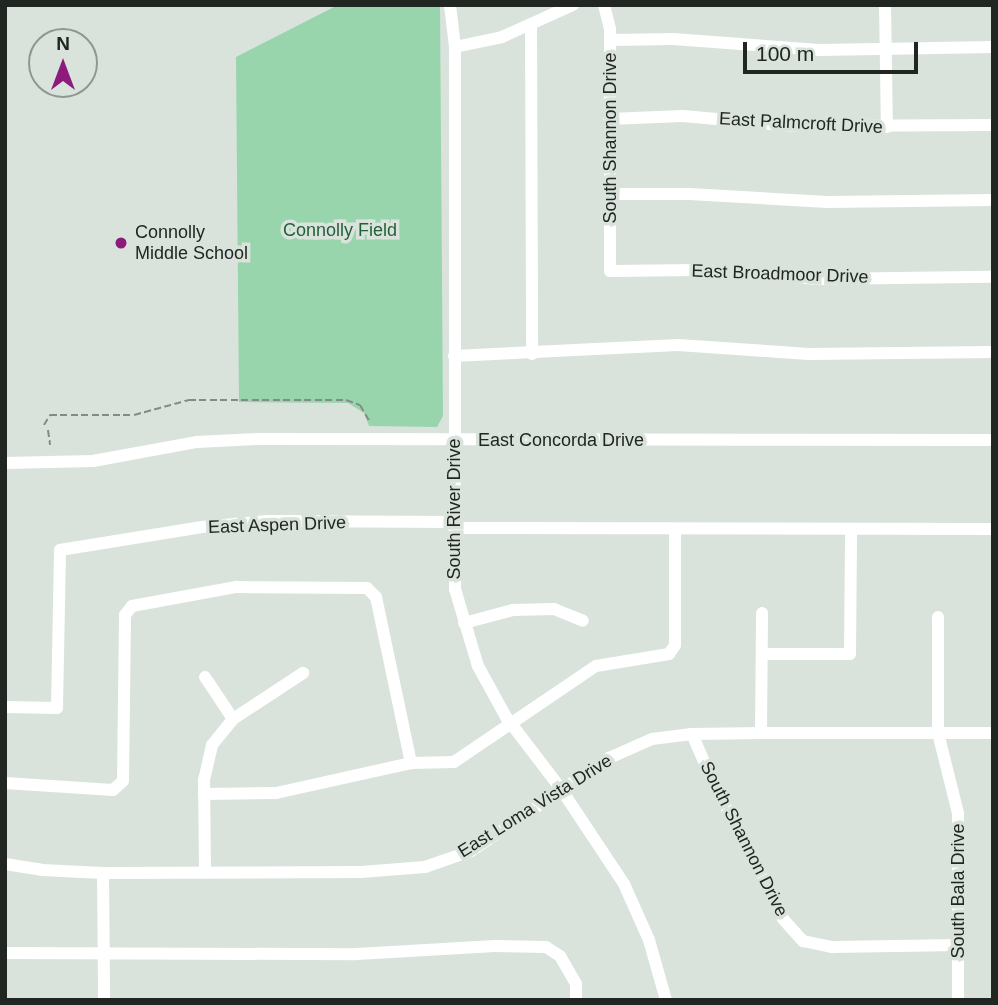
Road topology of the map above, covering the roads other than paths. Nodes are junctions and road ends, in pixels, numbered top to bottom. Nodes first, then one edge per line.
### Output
1 (450, 5) edge
2 (573, 5) edge
3 (604, 5) edge
4 (885, 5) edge
5 (531, 25) junction
6 (610, 40) junction
7 (455, 47) junction
8 (993, 47) edge
9 (886, 50) junction
10 (608, 119) junction
11 (993, 125) edge
12 (887, 127) junction
13 (609, 194) junction
14 (993, 200) edge
15 (610, 271) joint
16 (993, 276) edge
17 (993, 352) edge
18 (532, 354) junction
19 (454, 356) junction
20 (453, 440) junction
21 (993, 440) edge
22 (5, 463) edge
23 (453, 525) junction
24 (675, 529) junction
25 (851, 529) junction
26 (993, 529) edge
27 (762, 613) dead end
28 (937, 617) dead end
29 (583, 621) dead end
30 (464, 623) junction
31 (762, 654) junction
32 (303, 673) dead end
33 (205, 677) dead end
34 (5, 707) edge
35 (233, 719) junction
36 (512, 724) junction
37 (761, 733) junction
38 (938, 733) junction
39 (993, 733) edge
40 (692, 734) junction
41 (411, 763) junction
42 (5, 783) edge
43 (561, 789) junction
44 (204, 794) junction
45 (5, 864) edge
46 (205, 872) junction
47 (103, 873) junction
48 (958, 945) junction
49 (5, 953) edge
50 (104, 953) junction
51 (104, 1000) edge
52 (576, 1000) edge
53 (666, 1000) edge
54 (958, 1000) edge

1 - 7 street, South River Drive
2 - 5 street
3 - 6 street, South Shannon Drive
4 - 9 street
5 - 7 street
5 - 18 street
6 - 9 street
6 - 10 street, South Shannon Drive
7 - 19 street, South River Drive
8 - 9 street
9 - 12 street
10 - 12 street, East Palmcroft Drive
10 - 13 street, South Shannon Drive
11 - 12 street, East Palmcroft Drive
13 - 14 street
13 - 15 street, South Shannon Drive
15 - 16 street, East Broadmoor Drive
17 - 18 street
18 - 19 street
19 - 20 street, South River Drive
20 - 21 street, East Concorda Drive
20 - 22 street, East Concorda Drive
20 - 23 street, South River Drive
23 - 24 street, East Aspen Drive
23 - 30 street, South River Drive
23 - 34 street, East Aspen Drive
24 - 25 street, East Aspen Drive
24 - 36 street
25 - 26 street, East Aspen Drive
25 - 31 street
27 - 31 street
28 - 38 street, South Bala Drive
29 - 30 street
30 - 36 street, South River Drive
31 - 37 street
32 - 35 street
33 - 35 street
35 - 44 street
36 - 41 street
36 - 43 street, South River Drive
37 - 38 street, East Loma Vista Drive
37 - 40 street, East Loma Vista Drive
38 - 39 street, East Loma Vista Drive
38 - 48 street, South Bala Drive
40 - 43 street, East Loma Vista Drive
40 - 48 street, South Shannon Drive
41 - 42 street
41 - 44 street
43 - 46 street, East Loma Vista Drive
43 - 53 street, South River Drive
44 - 46 street
45 - 47 street, East Loma Vista Drive
46 - 47 street, East Loma Vista Drive
47 - 50 street
48 - 54 street, South Bala Drive
49 - 50 street
50 - 51 street
50 - 52 street

